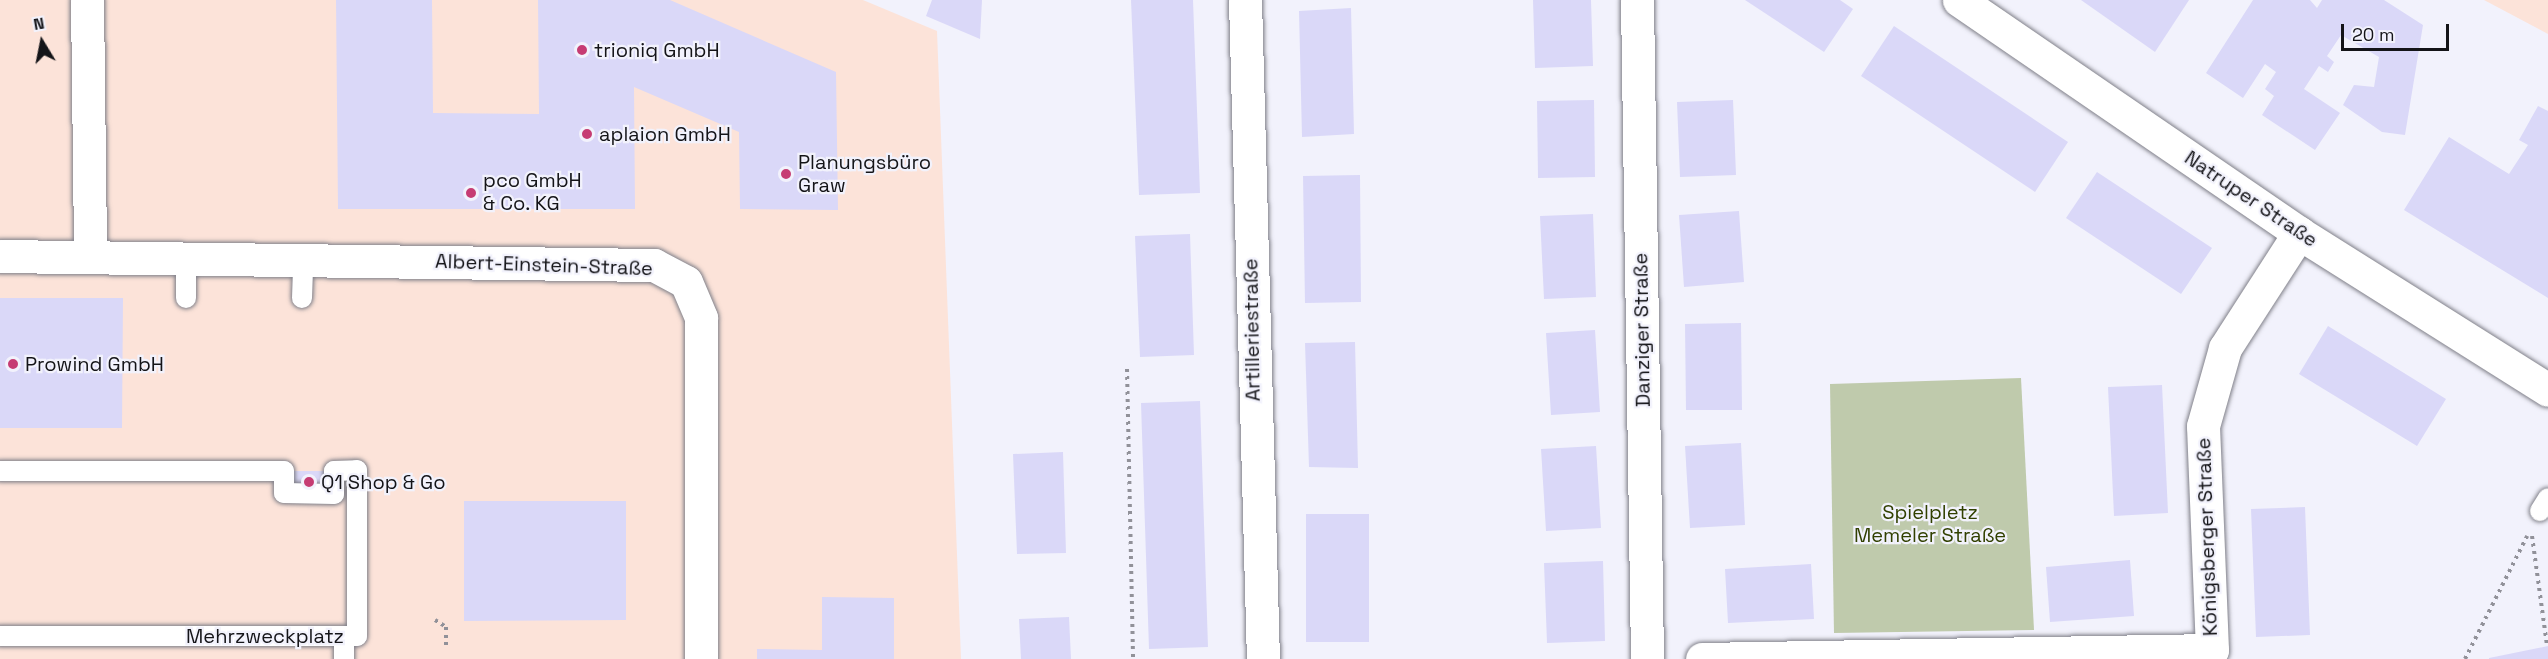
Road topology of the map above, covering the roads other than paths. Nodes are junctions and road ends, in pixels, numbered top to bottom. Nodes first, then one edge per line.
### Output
1 (87, 0) edge
2 (1245, 0) edge
3 (1636, 0) edge
4 (1959, 0) edge
5 (2299, 233) junction
6 (0, 256) edge
7 (90, 256) junction
8 (186, 258) junction
9 (303, 260) junction
10 (186, 298) dead end
11 (302, 298) dead end
12 (2548, 390) edge
13 (0, 471) edge
14 (0, 636) edge
15 (344, 636) junction
16 (344, 659) edge
17 (701, 659) edge
18 (1263, 659) edge
19 (1647, 659) edge
20 (1702, 659) edge

1 - 7 street
2 - 18 street, Artilleriestraße
3 - 19 street, Danziger Straße
4 - 5 street, Natruper Straße
5 - 12 street, Natruper Straße
5 - 20 street, Königsberger Straße
6 - 7 street, Albert-Einstein-Straße
7 - 8 street, Albert-Einstein-Straße
8 - 9 street, Albert-Einstein-Straße
8 - 10 lane
9 - 11 lane
9 - 17 street, Albert-Einstein-Straße
13 - 15 lane, Mehrzweckplatz
14 - 15 lane, Mehrzweckplatz
15 - 16 lane

